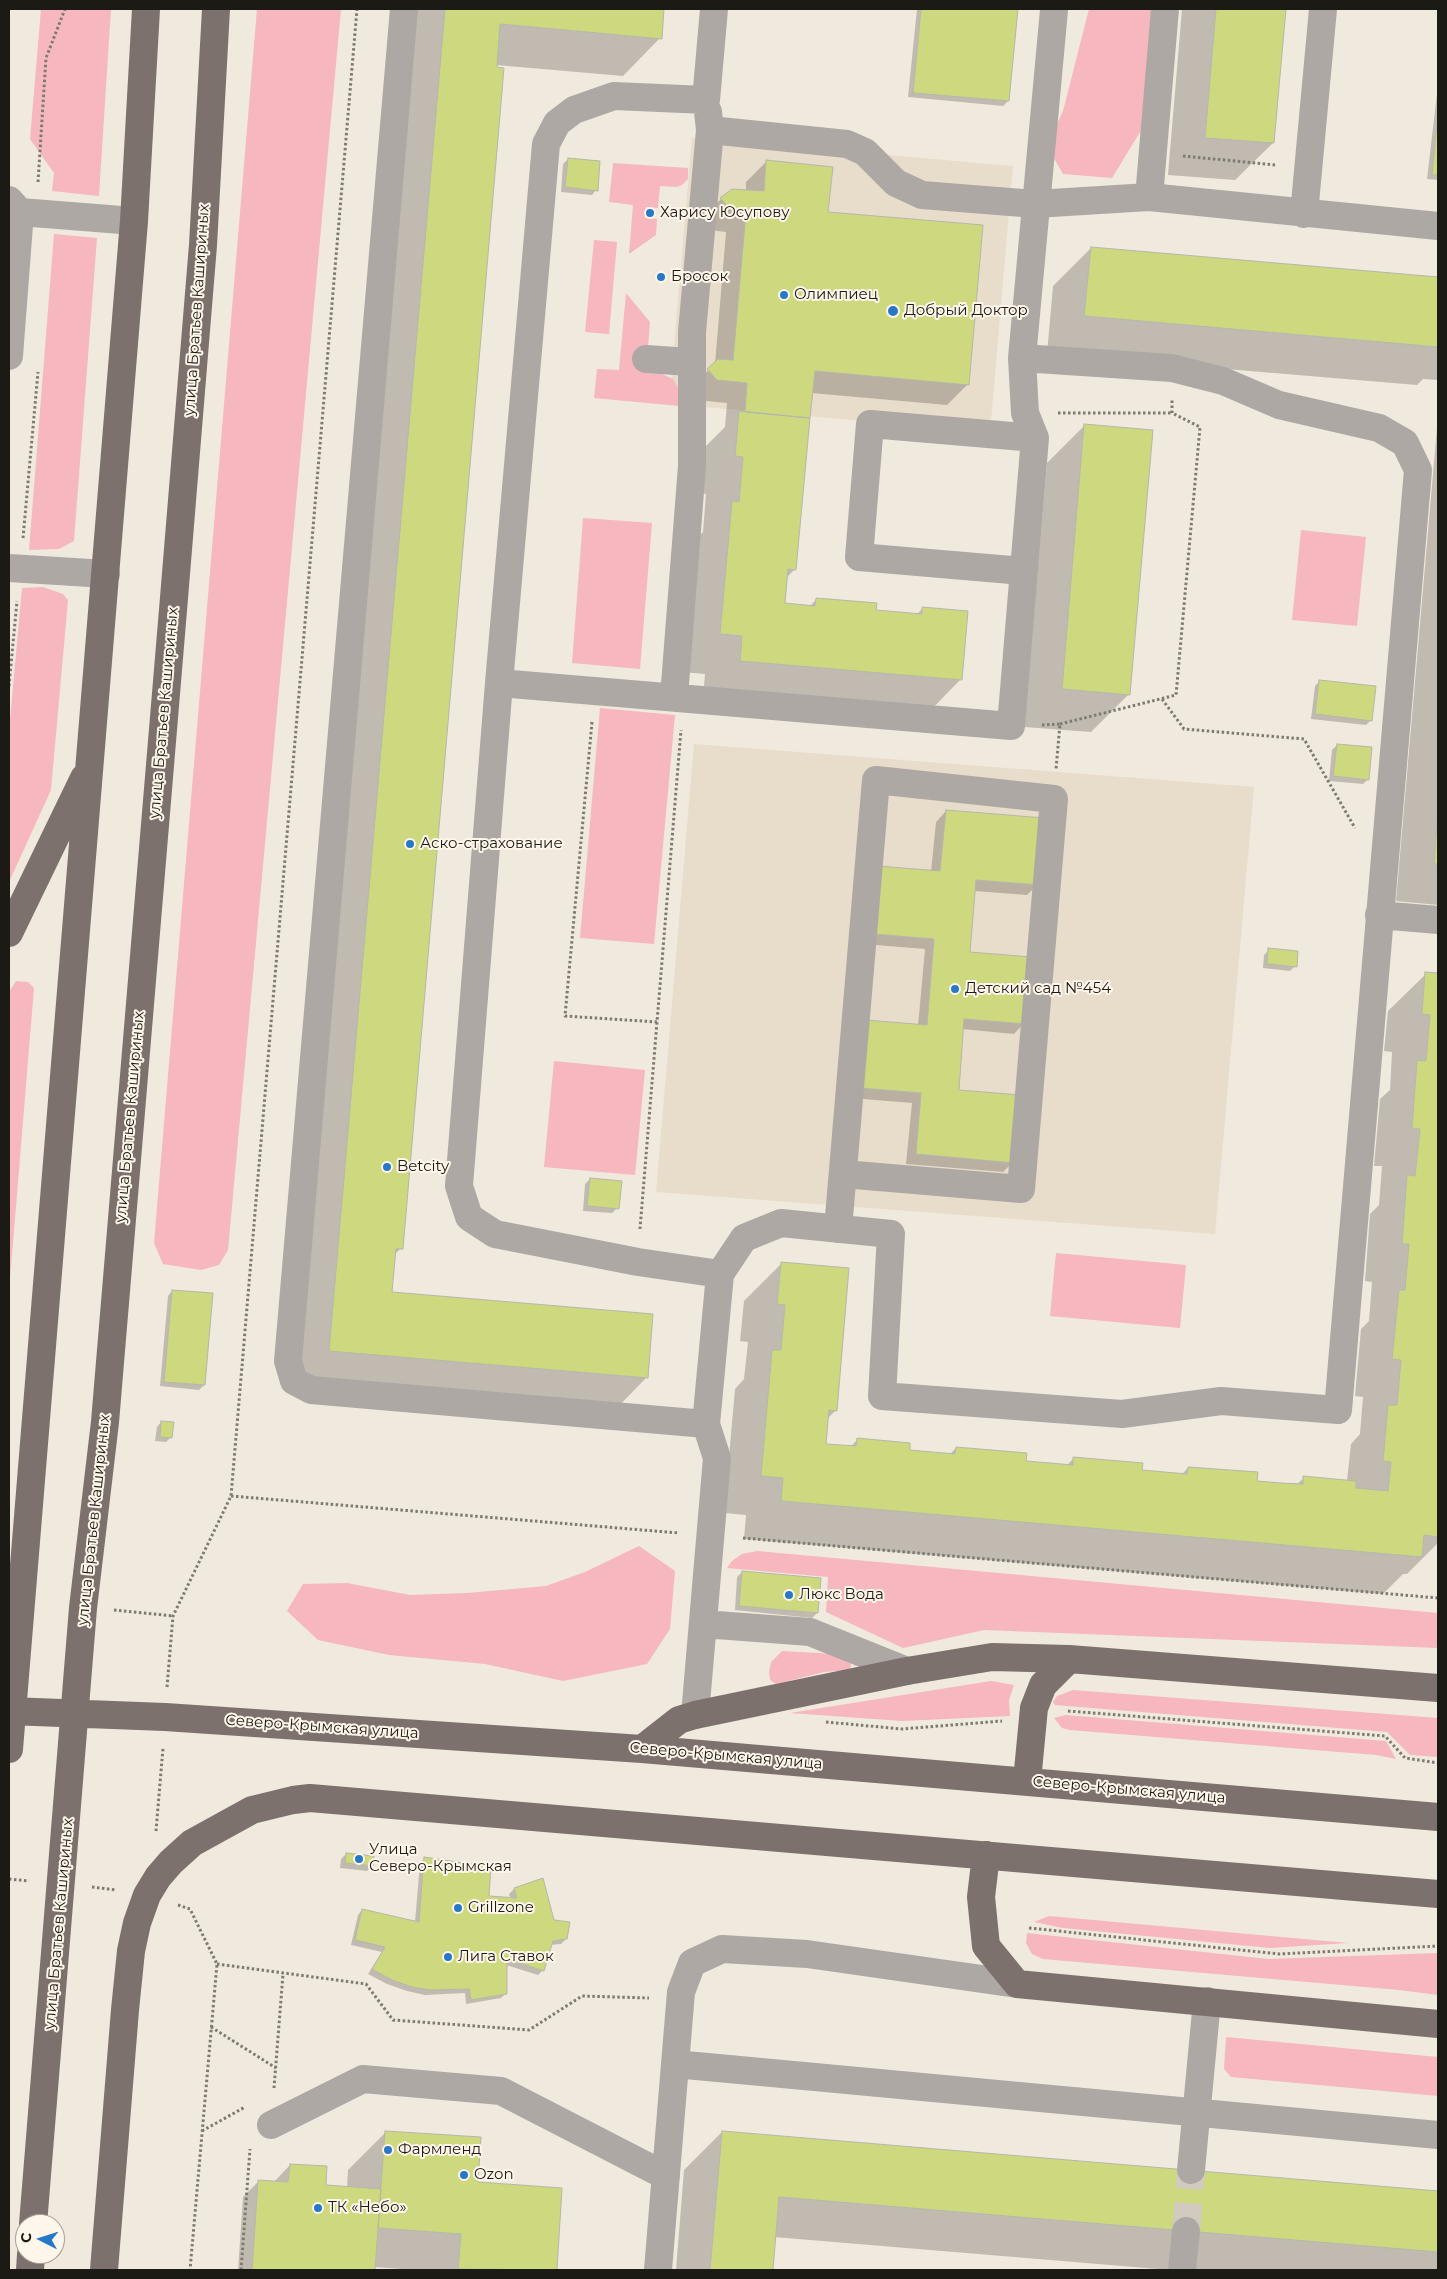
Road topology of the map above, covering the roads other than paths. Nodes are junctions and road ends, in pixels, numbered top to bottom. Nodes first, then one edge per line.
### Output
1 (146, 9) edge
2 (216, 9) edge
3 (404, 9) edge
4 (714, 9) edge
5 (1164, 9) edge
6 (1323, 9) edge
7 (1054, 10) dead end
8 (706, 100) junction
9 (710, 130) junction
10 (1148, 197) junction
11 (1035, 204) junction
12 (14, 206) edge
13 (1304, 214) junction
14 (134, 221) junction
15 (1438, 226) edge
16 (9, 356) edge
17 (1022, 358) junction
18 (646, 359) dead end
19 (690, 362) junction
20 (1035, 438) junction
21 (9, 568) edge
22 (1023, 571) junction
23 (106, 574) junction
24 (499, 683) junction
25 (679, 697) junction
26 (91, 763) junction
27 (1380, 915) junction
28 (1438, 920) edge
29 (9, 934) edge
30 (843, 1174) junction
31 (838, 1228) junction
32 (720, 1274) junction
33 (706, 1424) junction
34 (703, 1624) junction
35 (1069, 1659) junction
36 (906, 1671) junction
37 (1438, 1688) edge
38 (10, 1710) edge
39 (76, 1712) junction
40 (695, 1715) junction
41 (9, 1749) edge
42 (642, 1749) junction
43 (1027, 1781) junction
44 (1438, 1817) edge
45 (986, 1855) junction
46 (1438, 1894) edge
47 (1017, 1984) junction
48 (1207, 2001) junction
49 (1438, 2024) edge
50 (675, 2064) junction
51 (1196, 2112) junction
52 (271, 2125) road end
53 (1438, 2135) edge
54 (1191, 2170) tunnel mouth
55 (666, 2176) junction
56 (35, 2214) edge
57 (1186, 2231) tunnel mouth
58 (104, 2270) edge
59 (658, 2270) edge
60 (1182, 2270) edge

1 - 14 main road
2 - 39 main road, улица Братьев Кашириных
3 - 33 street
4 - 8 street
5 - 10 street
6 - 13 street
7 - 11 street
8 - 9 street
8 - 24 street
9 - 11 street
9 - 19 street
10 - 11 street
10 - 13 street
11 - 17 street
12 - 14 street
12 - 16 street
13 - 15 street
14 - 23 main road
17 - 20 street
17 - 27 street
18 - 19 street
19 - 25 street
20 - 22 street
20 - 22 street
21 - 23 street
22 - 25 street
23 - 26 main road
24 - 25 street
24 - 32 street
26 - 29 main road
26 - 38 main road
27 - 28 street
27 - 31 street
30 - 30 street
30 - 31 street
31 - 32 street
32 - 33 street
33 - 34 street
34 - 36 street
34 - 40 street
35 - 36 main road
35 - 37 main road
35 - 43 main road
36 - 40 main road
38 - 39 main road, Северо-Крымская улица
38 - 41 main road
39 - 42 main road, Северо-Крымская улица
39 - 56 main road, улица Братьев Кашириных
40 - 42 main road
42 - 43 main road, Северо-Крымская улица
43 - 44 main road, Северо-Крымская улица
45 - 46 main road
45 - 47 main road
45 - 58 main road
47 - 48 main road
47 - 50 street
48 - 49 main road
48 - 51 street
50 - 51 street
50 - 55 street
51 - 53 street
51 - 54 street
52 - 55 street
55 - 59 street
57 - 60 street

